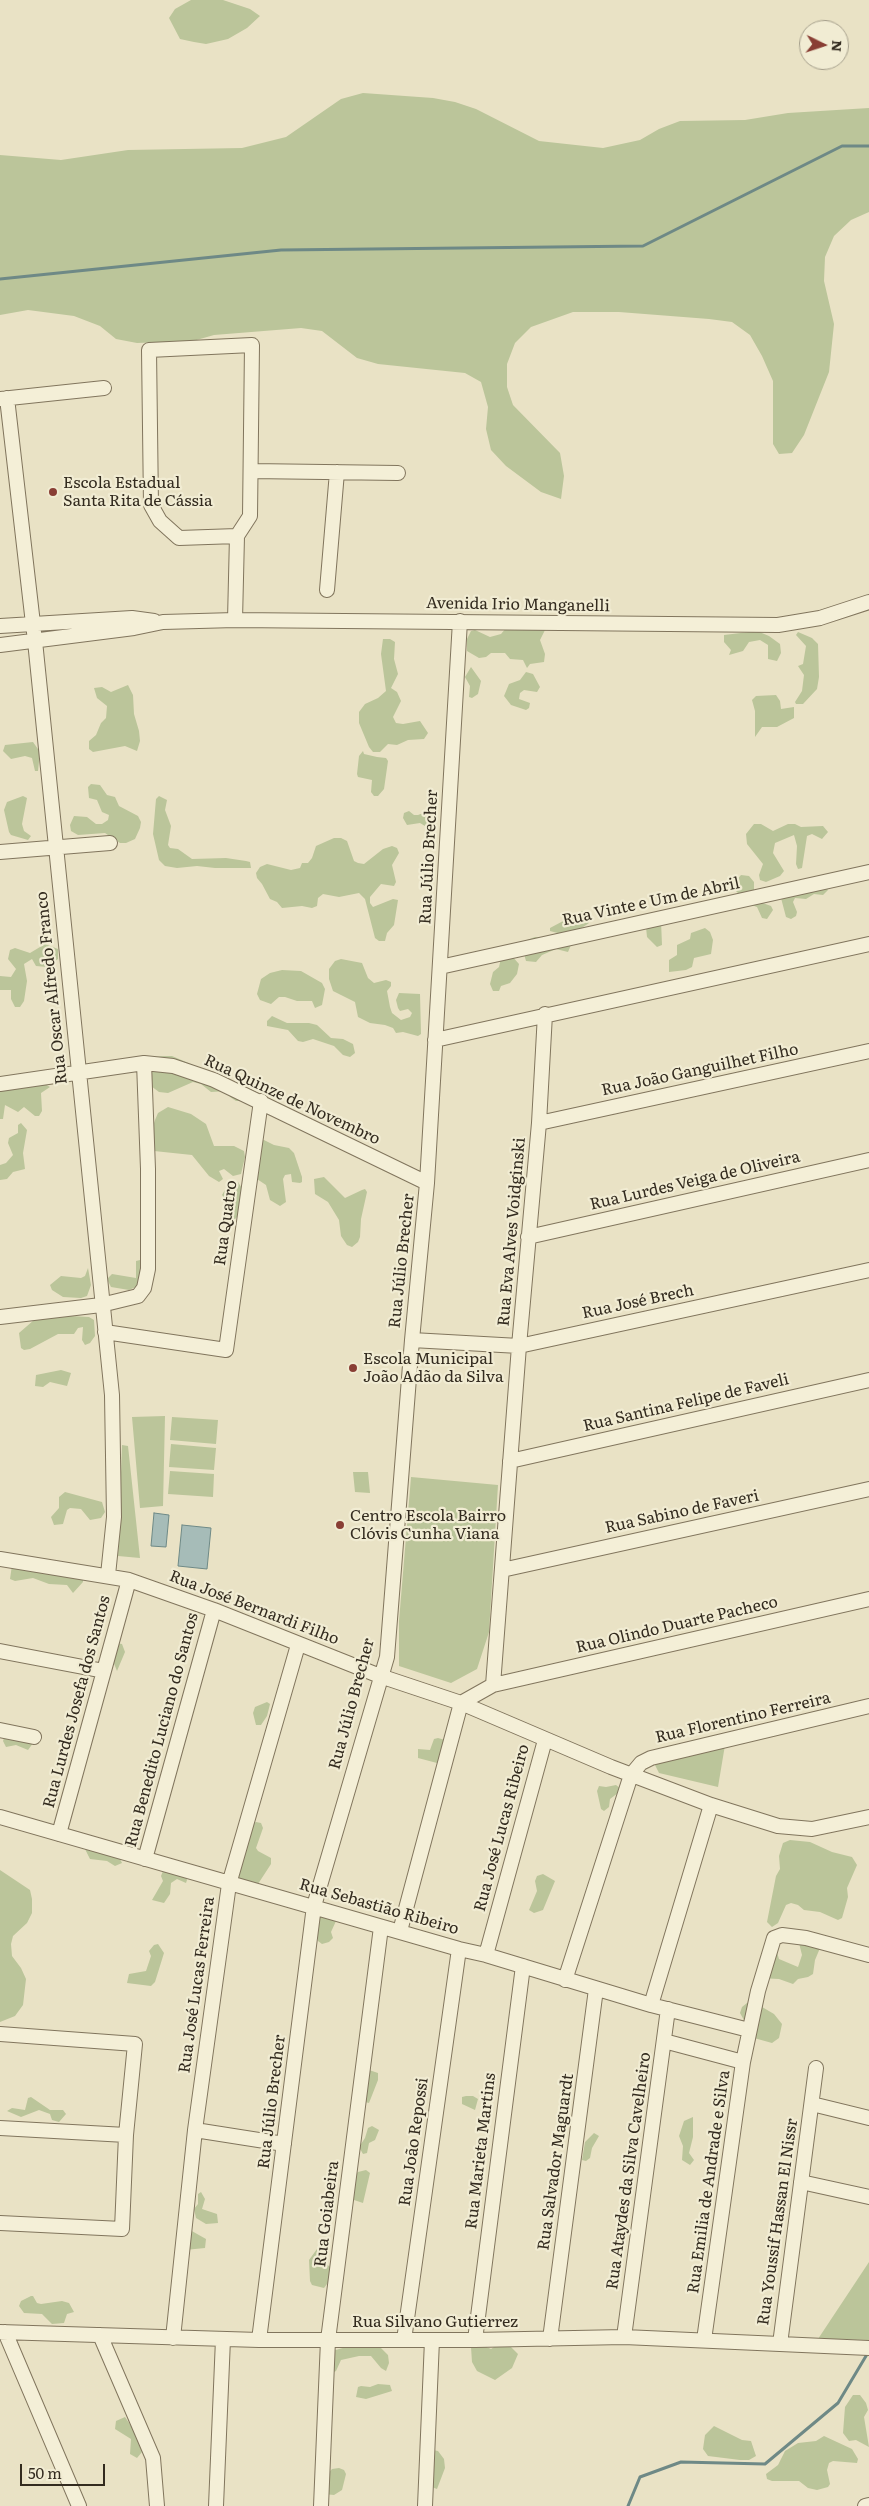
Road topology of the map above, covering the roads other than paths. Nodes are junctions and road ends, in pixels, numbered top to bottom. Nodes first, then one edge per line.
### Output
1 (104, 388) dead end
2 (4, 398) edge
3 (251, 472) junction
4 (337, 472) junction
5 (398, 472) dead end
6 (237, 536) junction
7 (327, 590) dead end
8 (869, 602) edge
9 (235, 620) junction
10 (460, 621) junction
11 (163, 622) junction
12 (32, 623) junction
13 (0, 626) edge
14 (35, 641) junction
15 (0, 645) edge
16 (110, 843) dead end
17 (55, 846) junction
18 (0, 852) edge
19 (869, 872) edge
20 (869, 944) edge
21 (440, 967) junction
22 (545, 1014) junction
23 (435, 1040) junction
24 (869, 1051) edge
25 (144, 1063) junction
26 (79, 1074) junction
27 (0, 1084) edge
28 (261, 1101) junction
29 (539, 1123) junction
30 (869, 1160) edge
31 (428, 1183) junction
32 (528, 1237) junction
33 (869, 1270) edge
34 (101, 1305) junction
35 (0, 1317) edge
36 (105, 1332) junction
37 (412, 1340) junction
38 (519, 1346) junction
39 (869, 1380) edge
40 (510, 1461) junction
41 (869, 1489) edge
42 (0, 1560) edge
43 (502, 1570) junction
44 (108, 1575) junction
45 (129, 1580) junction
46 (869, 1599) edge
47 (214, 1610) junction
48 (298, 1645) junction
49 (0, 1652) edge
50 (104, 1671) junction
51 (380, 1676) junction
52 (493, 1685) junction
53 (461, 1703) junction
54 (869, 1706) edge
55 (0, 1730) edge
56 (34, 1737) dead end
57 (545, 1740) junction
58 (631, 1775) junction
59 (710, 1805) junction
60 (0, 1817) edge
61 (869, 1817) edge
62 (59, 1834) junction
63 (145, 1859) junction
64 (229, 1884) junction
65 (314, 1906) junction
66 (380, 1927) junction
67 (400, 1931) junction
68 (459, 1949) junction
69 (486, 1955) junction
70 (869, 1955) edge
71 (523, 1966) junction
72 (566, 1980) junction
73 (596, 1989) junction
74 (651, 2005) junction
75 (668, 2009) junction
76 (749, 2030) junction
77 (0, 2034) edge
78 (664, 2041) junction
79 (743, 2062) junction
80 (816, 2068) dead end
81 (812, 2104) junction
82 (869, 2118) edge
83 (0, 2128) edge
84 (195, 2130) junction
85 (126, 2134) junction
86 (284, 2144) junction
87 (801, 2182) junction
88 (869, 2197) edge
89 (0, 2223) edge
90 (3, 2332) edge
91 (100, 2335) junction
92 (624, 2337) junction
93 (173, 2338) junction
94 (223, 2339) junction
95 (550, 2339) junction
96 (259, 2340) junction
97 (328, 2340) junction
98 (404, 2340) junction
99 (432, 2340) junction
100 (475, 2340) junction
101 (704, 2340) junction
102 (780, 2344) junction
103 (869, 2348) edge
104 (869, 2505) edge
105 (79, 2506) edge
106 (157, 2506) edge
107 (216, 2506) edge
108 (321, 2506) edge
109 (425, 2506) edge
110 (864, 2506) edge

1 - 2 street
2 - 12 street, Rua Oscar Alfredo Franco
3 - 4 street
3 - 6 street
3 - 6 street
4 - 5 street
4 - 7 street
6 - 9 street
8 - 10 street, Avenida Irio Manganelli
9 - 10 street, Avenida Irio Manganelli
9 - 11 street, Avenida Irio Manganelli
10 - 21 street, Rua Júlio Brecher
11 - 12 street, Avenida Irio Manganelli
11 - 14 street, Avenida Irio Manganelli
12 - 13 street, Avenida Irio Manganelli
12 - 14 street, Rua Oscar Alfredo Franco
14 - 15 street, Avenida Irio Manganelli
14 - 17 street, Rua Oscar Alfredo Franco
16 - 17 street
17 - 18 street
17 - 26 street, Rua Oscar Alfredo Franco
19 - 21 street, Rua Vinte e Um de Abril
20 - 22 street
21 - 23 street, Rua Júlio Brecher
22 - 23 street
22 - 29 street, Rua Eva Alves Voidginski
23 - 31 street, Rua Júlio Brecher
24 - 29 street, Rua João Ganguilhet Filho
25 - 26 street, Rua Quinze de Novembro
25 - 28 street, Rua Quinze de Novembro
25 - 34 street
26 - 27 street, Rua Quinze de Novembro
26 - 34 street, Rua Oscar Alfredo Franco
28 - 31 street, Rua Quinze de Novembro
28 - 36 street, Rua Quatro
29 - 32 street, Rua Eva Alves Voidginski
30 - 32 street, Rua Lurdes Veiga de Oliveira
31 - 37 street, Rua Júlio Brecher
32 - 38 street, Rua Eva Alves Voidginski
33 - 38 street, Rua José Brech
34 - 35 street
34 - 36 street, Rua Oscar Alfredo Franco
36 - 44 street, Rua Oscar Alfredo Franco
37 - 38 street, Rua José Brech
37 - 51 street, Rua Júlio Brecher
38 - 40 street, Rua Eva Alves Voidginski
39 - 40 street, Rua Santina Felipe de Faveli
40 - 43 street, Rua Eva Alves Voidginski
41 - 43 street, Rua Sabino de Faveri
42 - 44 street, Rua José Bernardi Filho
43 - 52 street, Rua Eva Alves Voidginski
44 - 45 street, Rua José Bernardi Filho
45 - 47 street, Rua José Bernardi Filho
45 - 50 street, Rua Lurdes Josefa dos Santos
46 - 52 street, Rua Olindo Duarte Pacheco
47 - 48 street, Rua José Bernardi Filho
47 - 63 street, Rua Benedito Luciano do Santos
48 - 51 street, Rua José Bernardi Filho
48 - 64 street, Rua José Lucas Ferreira
49 - 50 street
50 - 62 street, Rua Lurdes Josefa dos Santos
51 - 53 street, Rua José Bernardi Filho
51 - 65 street, Rua Júlio Brecher
52 - 53 street
53 - 57 street, Rua José Bernardi Filho
53 - 67 street
54 - 58 street, Rua Florentino Ferreira
55 - 56 street
57 - 58 street, Rua José Bernardi Filho
57 - 69 street, Rua José Lucas Ribeiro
58 - 59 street, Rua José Bernardi Filho
58 - 72 street
59 - 61 street, Rua José Bernardi Filho
59 - 74 street
60 - 62 street, Rua Sebastião Ribeiro
62 - 63 street, Rua Sebastião Ribeiro
63 - 64 street, Rua Sebastião Ribeiro
64 - 65 street, Rua Sebastião Ribeiro
64 - 84 street, Rua José Lucas Ferreira
65 - 66 street, Rua Sebastião Ribeiro
65 - 86 street, Rua Júlio Brecher
66 - 67 street, Rua Sebastião Ribeiro
66 - 97 street, Rua Goiabeira
67 - 68 street, Rua Sebastião Ribeiro
68 - 69 street, Rua Sebastião Ribeiro
68 - 98 street, Rua João Repossi
69 - 71 street, Rua Sebastião Ribeiro
70 - 76 street, Rua Emilia de Andrade e Silva
71 - 72 street, Rua Sebastião Ribeiro
71 - 100 street, Rua Marieta Martins
72 - 73 street, Rua Sebastião Ribeiro
73 - 74 street, Rua Sebastião Ribeiro
73 - 95 street, Rua Salvador Maguardt
74 - 75 street, Rua Sebastião Ribeiro
75 - 76 street, Rua Sebastião Ribeiro
75 - 78 street, Rua Ataydes da Silva Cavelheiro
76 - 79 street, Rua Emilia de Andrade e Silva
77 - 85 street
78 - 79 street
78 - 92 street, Rua Ataydes da Silva Cavelheiro
79 - 101 street, Rua Emilia de Andrade e Silva
80 - 81 street
81 - 82 street, Rua Youssif Hassan El Nissr
81 - 87 street, Rua Youssif Hassan El Nissr
83 - 85 street
84 - 86 street
84 - 93 street, Rua José Lucas Ferreira
85 - 89 street
86 - 96 street, Rua Júlio Brecher
87 - 88 street
87 - 102 street, Rua Youssif Hassan El Nissr
90 - 91 street, Rua Silvano Gutierrez
90 - 105 street
91 - 93 street, Rua Silvano Gutierrez
91 - 106 street
92 - 95 street, Rua Silvano Gutierrez
92 - 101 street, Rua Silvano Gutierrez
93 - 94 street, Rua Silvano Gutierrez
94 - 96 street, Rua Silvano Gutierrez
94 - 107 street
95 - 100 street, Rua Silvano Gutierrez
96 - 97 street, Rua Silvano Gutierrez
97 - 98 street, Rua Silvano Gutierrez
97 - 108 street, Rua Goiabeira
98 - 99 street, Rua Silvano Gutierrez
99 - 100 street, Rua Silvano Gutierrez
99 - 109 street
101 - 102 street, Rua Silvano Gutierrez
102 - 103 street, Rua Silvano Gutierrez
104 - 110 street

